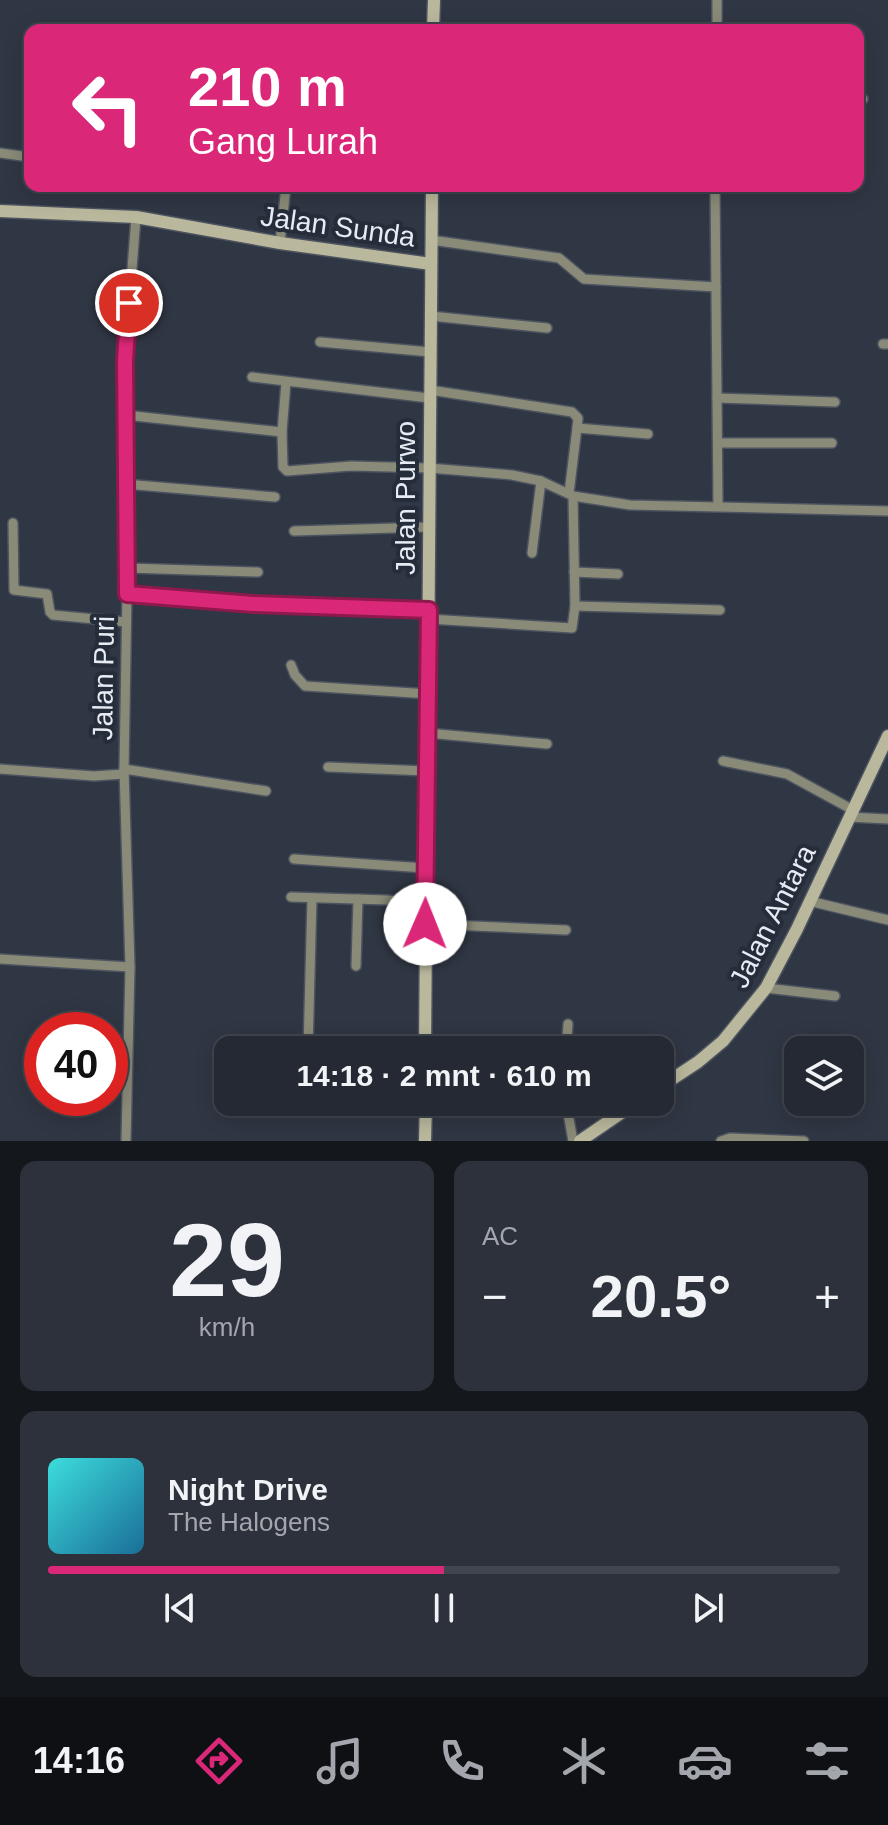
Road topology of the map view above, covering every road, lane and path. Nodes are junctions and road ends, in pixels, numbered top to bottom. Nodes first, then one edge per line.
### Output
1 (434, 0) edge
2 (717, 0) edge
3 (433, 24) edge
4 (717, 24) edge
5 (0, 153) edge
6 (22, 156) dead end
7 (285, 192) edge
8 (432, 192) edge
9 (715, 192) edge
10 (0, 211) edge
11 (136, 217) junction
12 (431, 240) junction
13 (280, 243) junction
14 (431, 264) junction
15 (716, 287) junction
16 (431, 316) junction
17 (547, 328) dead end
18 (320, 342) dead end
19 (430, 352) junction
20 (252, 377) dead end
21 (286, 382) junction
22 (430, 394) junction
23 (717, 398) junction
24 (835, 402) dead end
25 (125, 415) junction
26 (578, 423) junction
27 (282, 432) junction
28 (648, 434) dead end
29 (718, 443) junction
30 (832, 443) dead end
31 (429, 468) junction
32 (541, 481) junction
33 (125, 484) junction
34 (571, 494) junction
35 (275, 497) dead end
36 (718, 505) junction
37 (888, 511) edge
38 (13, 523) dead end
39 (429, 527) junction
40 (294, 531) dead end
41 (532, 553) dead end
42 (127, 568) junction
43 (258, 572) dead end
44 (574, 572) junction
45 (618, 574) dead end
46 (127, 594) junction
47 (575, 606) junction
48 (720, 610) dead end
49 (429, 614) junction
50 (126, 622) junction
51 (291, 665) dead end
52 (429, 694) junction
53 (427, 733) junction
54 (888, 736) edge
55 (547, 744) dead end
56 (723, 761) dead end
57 (328, 767) dead end
58 (0, 769) edge
59 (124, 771) junction
60 (427, 771) junction
61 (266, 791) dead end
62 (851, 814) junction
63 (888, 819) edge
64 (294, 859) dead end
65 (425, 868) junction
66 (291, 897) dead end
67 (312, 898) junction
68 (358, 899) junction
69 (809, 901) junction
70 (426, 904) junction
71 (888, 920) edge
72 (425, 924) junction
73 (566, 930) dead end
74 (0, 959) edge
75 (356, 966) dead end
76 (130, 967) junction
77 (766, 988) junction
78 (835, 996) dead end
79 (568, 1024) dead end
80 (308, 1036) edge
81 (425, 1036) edge
82 (567, 1036) edge
83 (674, 1078) edge
84 (426, 1116) edge
85 (569, 1116) edge
86 (617, 1116) edge
87 (126, 1141) edge
88 (425, 1141) edge
89 (573, 1141) edge
90 (580, 1141) edge
91 (721, 1141) edge
92 (804, 1141) edge

1 - 3 street
2 - 4 street
5 - 6 street
7 - 13 street
8 - 12 street, Jalan Purwo
9 - 15 street
10 - 11 street, Jalan Sunda
11 - 13 street, Jalan Sunda
11 - 25 street, Jalan Puri
12 - 14 street, Jalan Purwo
12 - 15 street
13 - 14 street, Jalan Sunda
14 - 16 street, Jalan Purwo
15 - 23 street
16 - 17 street
16 - 19 street, Jalan Purwo
18 - 19 street
19 - 22 street, Jalan Purwo
20 - 21 street
21 - 22 street
21 - 27 street
22 - 26 street
22 - 31 street, Jalan Purwo
23 - 24 street
23 - 29 street
25 - 27 street
25 - 33 street, Jalan Puri
26 - 28 street
26 - 34 street
27 - 31 street
29 - 30 street
29 - 36 street
31 - 32 street
31 - 39 street, Jalan Purwo
32 - 34 street
32 - 41 street
33 - 35 street
33 - 42 street, Jalan Puri
34 - 36 street
34 - 44 street
36 - 37 street
38 - 50 street
39 - 40 street
39 - 49 street, Jalan Purwo
42 - 43 street
42 - 46 street, Jalan Puri
44 - 45 street
44 - 47 street
46 - 49 street
46 - 50 street, Jalan Puri
47 - 48 street
47 - 49 street
49 - 52 street, Jalan Purwo
50 - 59 street, Jalan Puri
51 - 52 street
52 - 53 street, Jalan Purwo
53 - 55 street
53 - 60 street, Jalan Purwo
54 - 62 street, Jalan Antara
56 - 62 street
57 - 60 street
58 - 59 street
59 - 61 street
59 - 76 street, Jalan Puri
60 - 65 street, Jalan Purwo
62 - 63 street
62 - 69 street, Jalan Antara
64 - 65 street
65 - 70 street, Jalan Purwo
66 - 67 street
67 - 68 street
67 - 80 street
68 - 70 street
68 - 75 street
69 - 71 street
69 - 77 street, Jalan Antara
70 - 72 street, Jalan Purwo
72 - 73 street
72 - 81 street, Jalan Purwo
74 - 76 street
76 - 87 street, Jalan Puri
77 - 78 street
77 - 83 street, Jalan Antara
79 - 82 street
84 - 88 street
85 - 89 street
86 - 90 street
91 - 92 street

